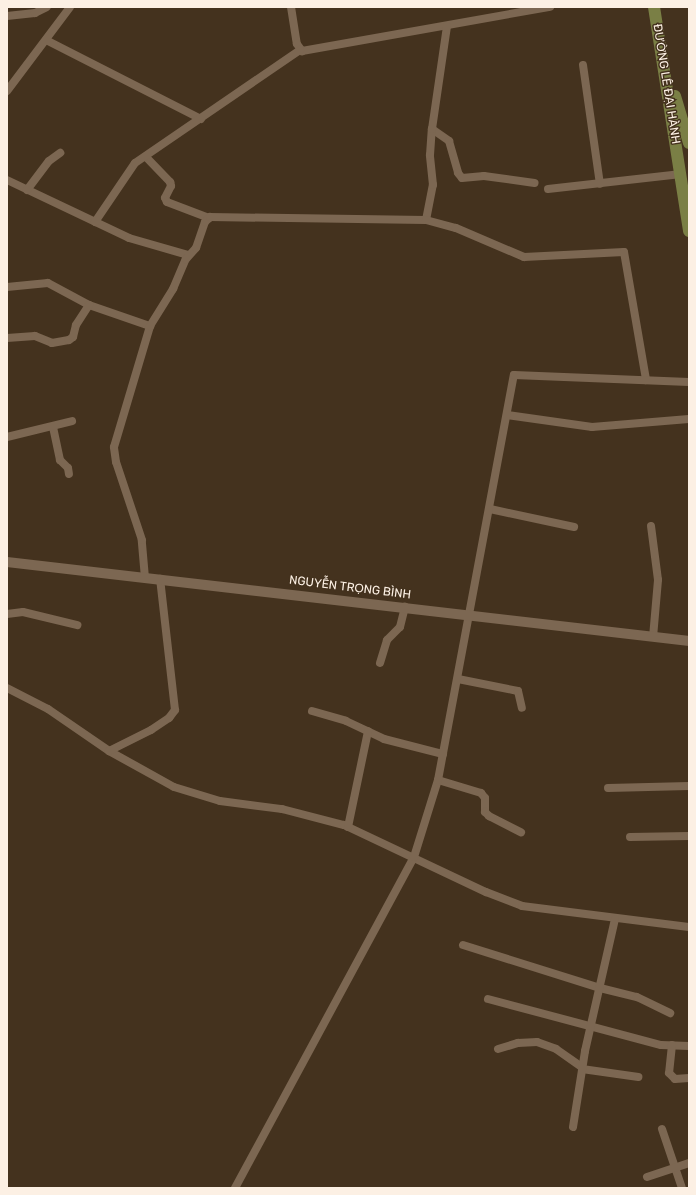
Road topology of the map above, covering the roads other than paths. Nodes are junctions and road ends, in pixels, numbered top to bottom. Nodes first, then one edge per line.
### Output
1 (47, 7) edge
2 (70, 7) edge
3 (292, 7) edge
4 (550, 7) edge
5 (654, 7) edge
6 (7, 16) edge
7 (447, 26) junction
8 (658, 34) junction
9 (46, 40) junction
10 (300, 50) junction
11 (583, 65) dead end
12 (7, 91) edge
13 (201, 119) junction
14 (432, 129) junction
15 (689, 143) edge
16 (60, 153) dead end
17 (146, 157) junction
18 (685, 179) edge
19 (7, 180) edge
20 (535, 184) dead end
21 (600, 184) junction
22 (548, 188) dead end
23 (27, 190) junction
24 (209, 218) junction
25 (426, 220) junction
26 (95, 222) junction
27 (689, 231) edge
28 (188, 255) junction
29 (7, 287) edge
30 (89, 305) junction
31 (150, 326) junction
32 (7, 338) edge
33 (646, 380) junction
34 (689, 382) edge
35 (507, 415) junction
36 (689, 419) edge
37 (72, 421) dead end
38 (53, 427) junction
39 (7, 437) edge
40 (69, 474) dead end
41 (490, 509) junction
42 (651, 526) dead end
43 (574, 527) dead end
44 (7, 562) edge
45 (145, 578) junction
46 (160, 579) junction
47 (405, 607) junction
48 (7, 614) edge
49 (470, 615) junction
50 (77, 625) dead end
51 (653, 637) junction
52 (689, 641) edge
53 (380, 663) dead end
54 (458, 679) junction
55 (7, 688) edge
56 (522, 708) dead end
57 (312, 711) dead end
58 (368, 731) junction
59 (109, 751) junction
60 (443, 754) junction
61 (438, 780) junction
62 (689, 786) edge
63 (608, 788) dead end
64 (348, 826) junction
65 (521, 832) dead end
66 (689, 836) edge
67 (630, 837) dead end
68 (414, 857) junction
69 (615, 919) junction
70 (689, 927) edge
71 (463, 945) dead end
72 (600, 988) junction
73 (488, 999) dead end
74 (670, 1013) dead end
75 (590, 1026) junction
76 (672, 1045) junction
77 (689, 1046) edge
78 (498, 1049) dead end
79 (582, 1068) junction
80 (638, 1077) dead end
81 (689, 1078) edge
82 (573, 1127) dead end
83 (662, 1129) dead end
84 (689, 1163) edge
85 (675, 1168) junction
86 (647, 1178) dead end
87 (235, 1188) edge
88 (682, 1188) edge

1 - 6 street
2 - 9 street
3 - 10 street
4 - 7 street
5 - 8 main road, ĐƯỜNG LÊ ĐẠI HÀNH
7 - 10 street
7 - 14 street
8 - 15 main road
8 - 18 main road, ĐƯỜNG LÊ ĐẠI HÀNH
9 - 12 street
9 - 13 street
10 - 13 street
11 - 21 street
13 - 17 street
14 - 20 street
14 - 25 street
16 - 23 street
17 - 24 street
17 - 26 street
18 - 21 street
18 - 27 main road, ĐƯỜNG LÊ ĐẠI HÀNH
19 - 23 street
21 - 22 street
23 - 26 street
24 - 25 street
24 - 28 street
25 - 33 street
26 - 28 street
28 - 31 street
29 - 30 street
30 - 31 street
30 - 32 street
31 - 45 street
33 - 34 street
33 - 35 street
35 - 36 street
35 - 41 street
37 - 38 street
38 - 39 street
38 - 40 street
41 - 43 street
41 - 49 street
42 - 51 street
44 - 45 street, NGUYỄN TRỌNG BÌNH
45 - 46 street, NGUYỄN TRỌNG BÌNH
46 - 47 street, NGUYỄN TRỌNG BÌNH
46 - 59 street
47 - 49 street, NGUYỄN TRỌNG BÌNH
47 - 53 street
48 - 50 street
49 - 51 street, NGUYỄN TRỌNG BÌNH
49 - 54 street
51 - 52 street, NGUYỄN TRỌNG BÌNH
54 - 56 street
54 - 60 street
55 - 59 street
57 - 58 street
58 - 60 street
58 - 64 street
59 - 64 street
60 - 61 street
61 - 65 street
61 - 68 street
62 - 63 street
64 - 68 street
66 - 67 street
68 - 69 street
68 - 87 street
69 - 70 street
69 - 72 street
71 - 72 street
72 - 74 street
72 - 75 street
73 - 75 street
75 - 76 street
75 - 79 street
76 - 77 street
76 - 81 street
78 - 79 street
79 - 80 street
79 - 82 street
83 - 85 street
84 - 85 street
85 - 86 street
85 - 88 street

